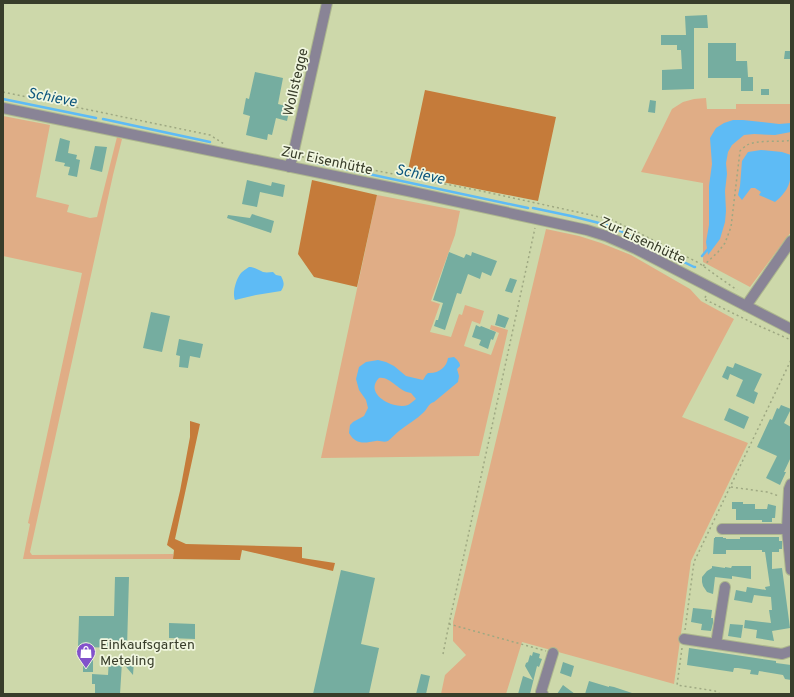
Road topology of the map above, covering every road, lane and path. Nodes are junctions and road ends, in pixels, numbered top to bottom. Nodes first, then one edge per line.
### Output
1 (327, 3) edge
2 (3, 108) edge
3 (791, 140) edge
4 (289, 167) junction
5 (567, 210) dead end
6 (528, 217) junction
7 (791, 241) edge
8 (703, 266) junction
9 (717, 276) dead end
10 (746, 306) junction
11 (791, 329) edge
12 (791, 360) edge
13 (791, 484) edge
14 (730, 487) junction
15 (789, 499) junction
16 (722, 528) dead end
17 (787, 529) junction
18 (791, 570) edge
19 (725, 587) dead end
20 (449, 624) junction
21 (684, 639) junction
22 (716, 644) junction
23 (791, 651) edge
24 (553, 653) joint
25 (444, 654) dead end
26 (544, 694) edge
27 (720, 694) edge

1 - 4 street, Wollstegge
2 - 4 street, Zur Eisenhütte
3 - 8 path
4 - 6 street, Zur Eisenhütte
5 - 8 path
6 - 10 street, Zur Eisenhütte
6 - 20 path
7 - 10 street
8 - 9 path
10 - 11 street, Zur Eisenhütte
12 - 14 path
13 - 15 street
14 - 15 path
14 - 21 path
15 - 17 street
16 - 17 street
17 - 18 street
19 - 22 street
20 - 24 path
20 - 25 path
21 - 22 street
21 - 27 path
22 - 23 street
24 - 26 street

